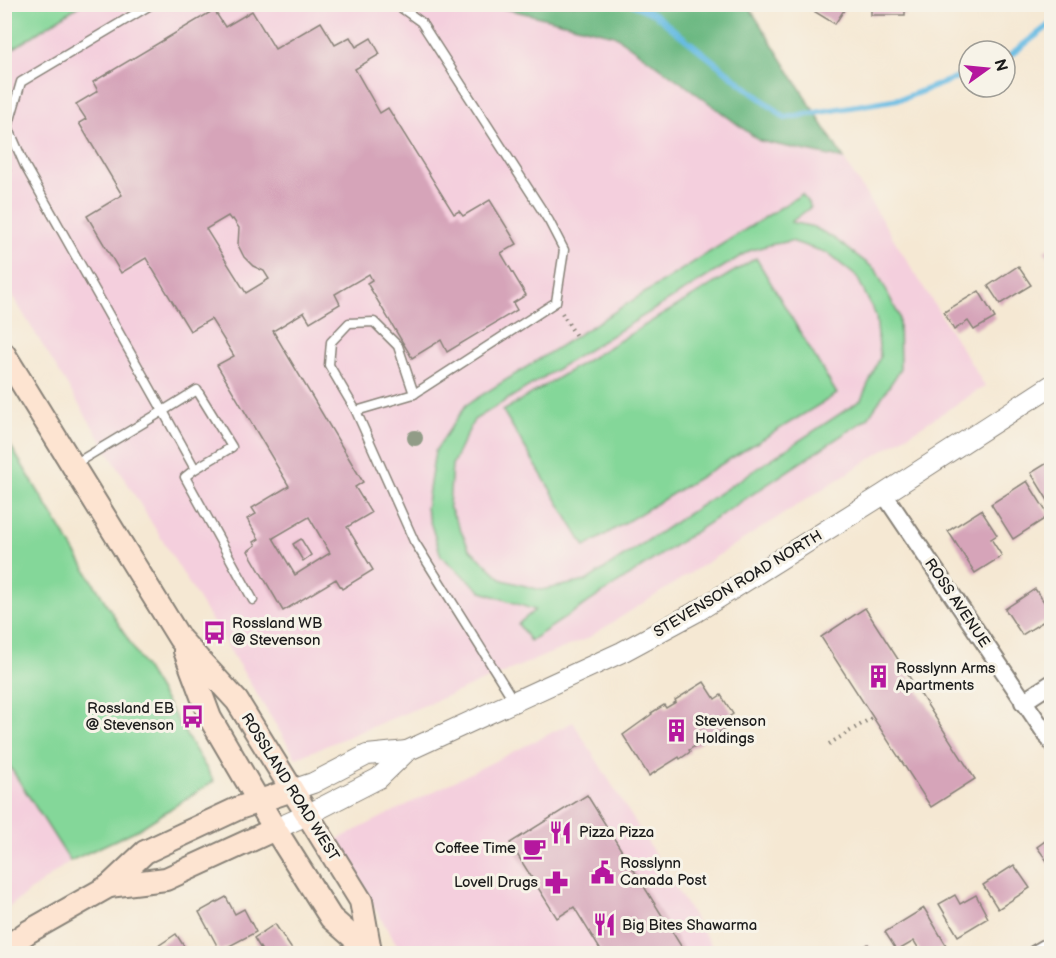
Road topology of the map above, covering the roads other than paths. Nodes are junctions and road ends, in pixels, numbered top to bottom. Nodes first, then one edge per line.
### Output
1 (152, 4) edge
2 (396, 4) edge
3 (4, 354) edge
4 (1052, 385) edge
5 (414, 394) junction
6 (163, 411) junction
7 (356, 411) junction
8 (73, 465) junction
9 (195, 469) junction
10 (884, 494) junction
11 (253, 600) dead end
12 (180, 639) junction
13 (1052, 683) edge
14 (515, 702) junction
15 (1023, 702) junction
16 (1052, 743) edge
17 (407, 751) junction
18 (292, 790) junction
19 (259, 802) junction
20 (307, 815) junction
21 (275, 829) junction
22 (109, 886) junction
23 (1052, 944) edge
24 (4, 949) edge
25 (371, 952) edge
26 (1035, 954) edge

1 - 6 lane
2 - 5 lane
3 - 8 main road, ROSSLAND ROAD WEST
4 - 10 street, STEVENSON ROAD NORTH
5 - 7 lane
5 - 7 lane
6 - 8 lane
6 - 9 lane
6 - 9 lane
7 - 14 lane
8 - 12 main road, ROSSLAND ROAD WEST
9 - 11 lane
10 - 14 street, STEVENSON ROAD NORTH
10 - 15 street, ROSS AVENUE
12 - 18 main road, ROSSLAND ROAD WEST
12 - 19 main road, ROSSLAND ROAD WEST
13 - 15 street
14 - 17 street, STEVENSON ROAD NORTH
15 - 16 street, ROSS AVENUE
17 - 18 street, STEVENSON ROAD NORTH
17 - 20 street, STEVENSON ROAD NORTH
18 - 19 main road, STEVENSON ROAD NORTH
18 - 20 main road, ROSSLAND ROAD WEST
19 - 21 main road, ROSSLAND ROAD WEST
19 - 22 main road, STEVENSON ROAD NORTH
20 - 21 street, STEVENSON ROAD NORTH
20 - 25 main road, ROSSLAND ROAD WEST
21 - 22 main road, STEVENSON ROAD NORTH
21 - 25 main road, ROSSLAND ROAD WEST
22 - 24 main road, STEVENSON ROAD NORTH
23 - 26 street

